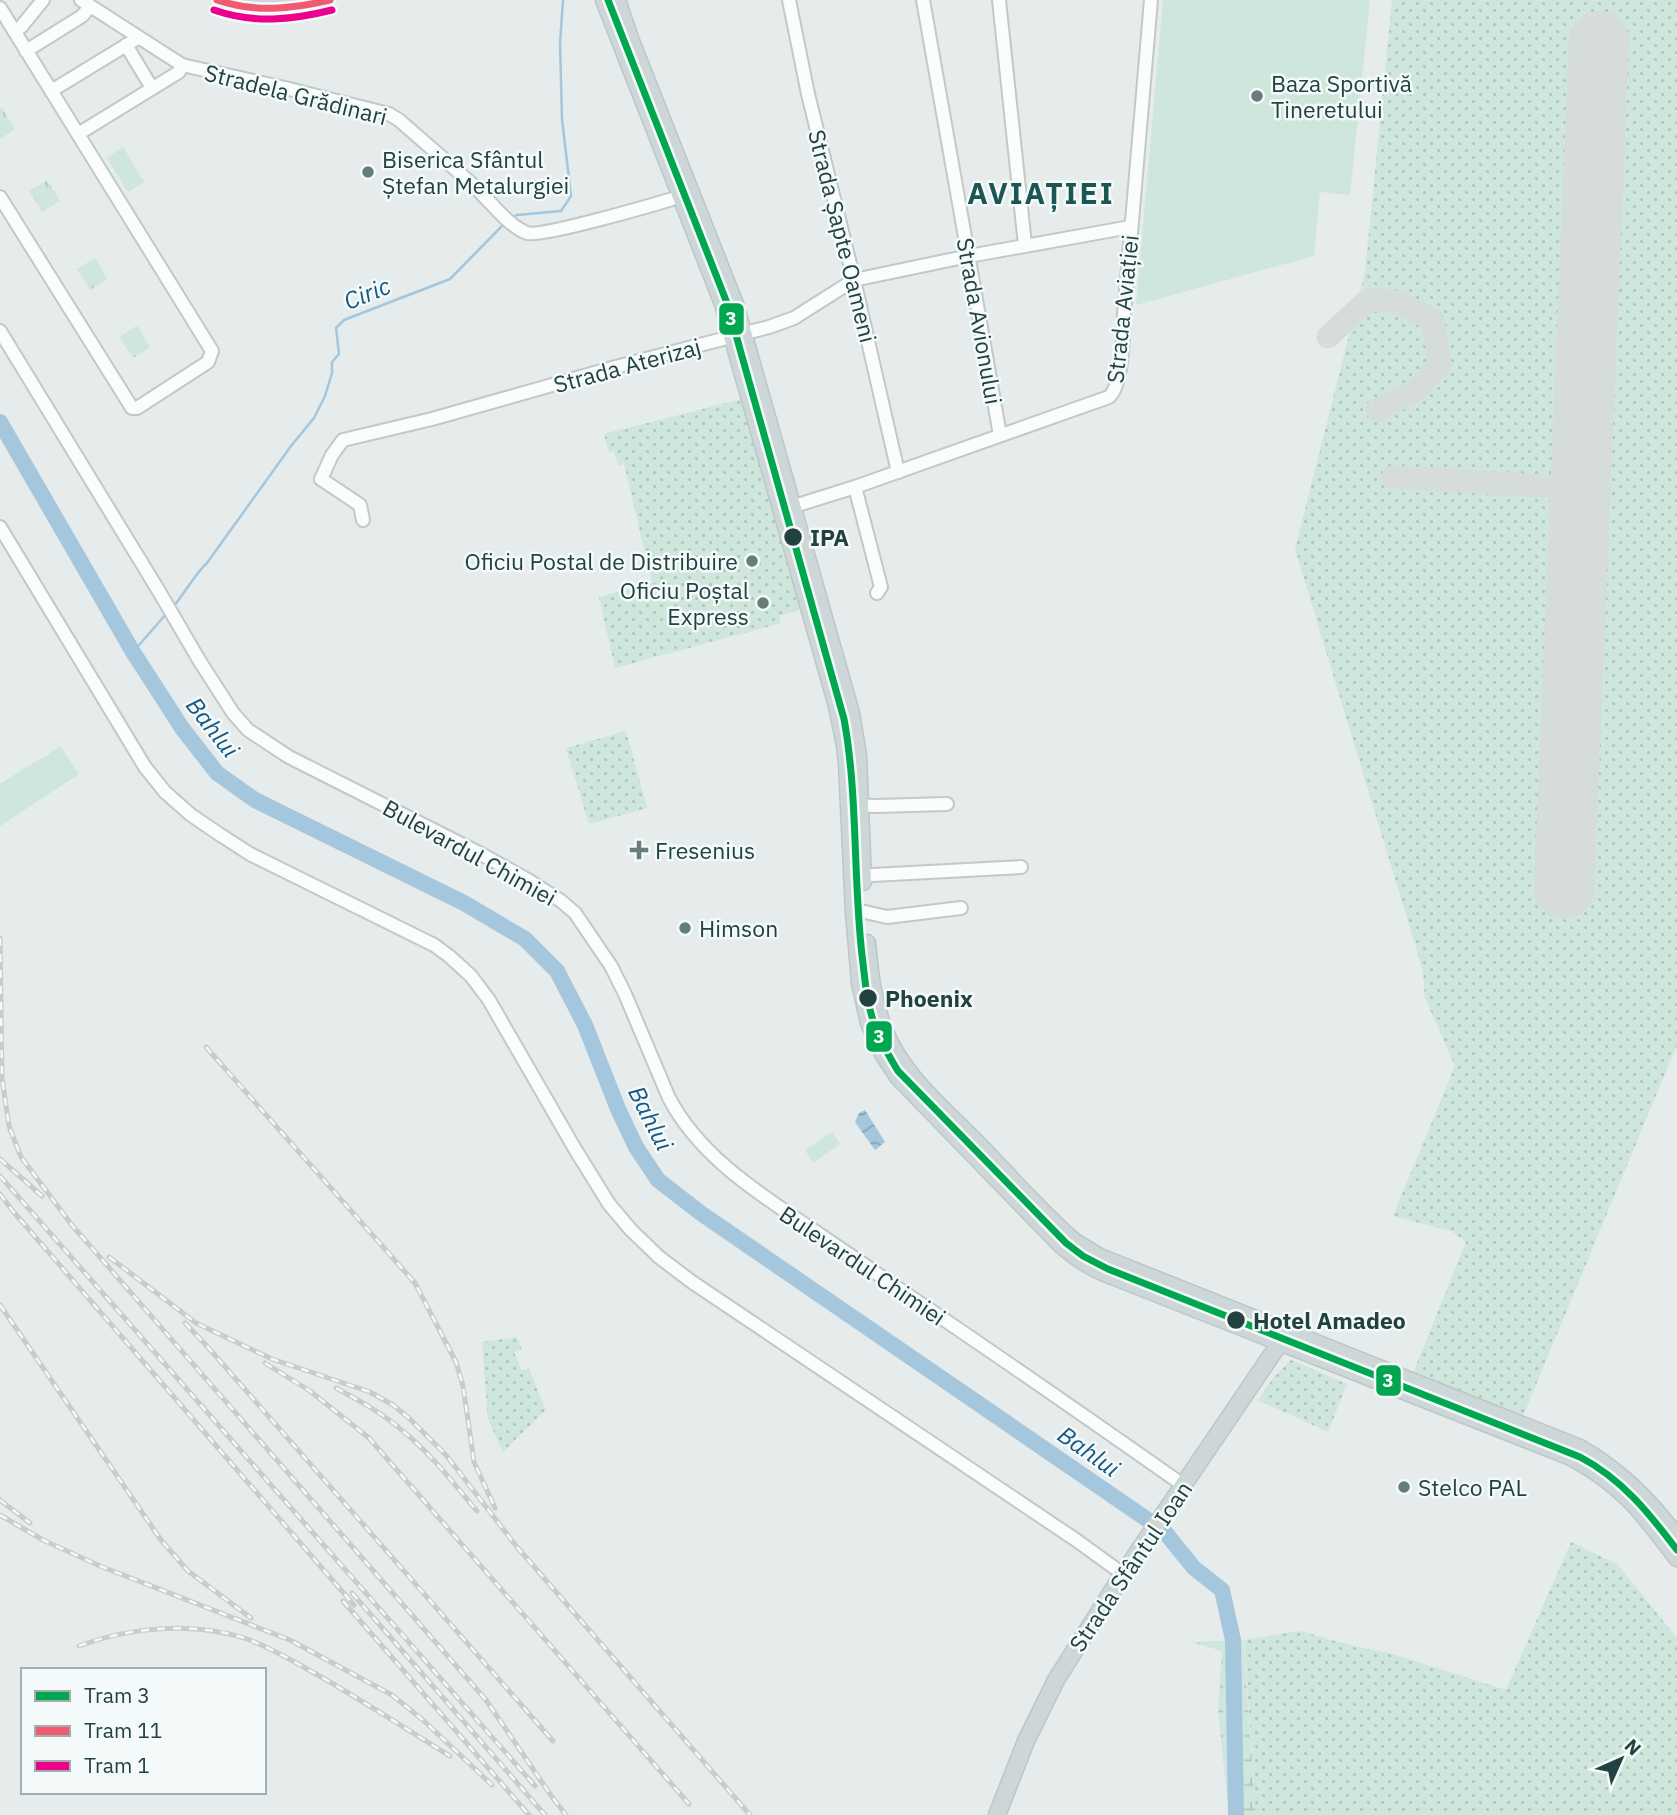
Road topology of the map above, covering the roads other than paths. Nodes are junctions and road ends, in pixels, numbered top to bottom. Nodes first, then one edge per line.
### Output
1 (43, 0) edge
2 (222, 0) edge
3 (321, 0) edge
4 (604, 0) edge
5 (617, 0) edge
6 (789, 0) edge
7 (923, 0) edge
8 (999, 0) edge
9 (1151, 0) edge
10 (85, 3) edge
11 (0, 8) edge
12 (14, 31) junction
13 (138, 38) junction
14 (126, 45) junction
15 (26, 51) junction
16 (182, 65) junction
17 (152, 89) junction
18 (51, 91) junction
19 (78, 134) junction
20 (686, 194) junction
21 (0, 197) edge
22 (1130, 227) junction
23 (1025, 245) junction
24 (969, 256) junction
25 (854, 279) junction
26 (0, 331) edge
27 (738, 335) junction
28 (1000, 435) junction
29 (898, 472) junction
30 (855, 487) junction
31 (787, 509) junction
32 (363, 520) dead end
33 (0, 527) edge
34 (877, 593) dead end
35 (947, 804) dead end
36 (854, 805) junction
37 (1021, 867) dead end
38 (858, 876) junction
39 (961, 908) dead end
40 (865, 912) junction
41 (1282, 1335) junction
42 (1183, 1485) junction
43 (1677, 1537) edge
44 (1677, 1558) edge
45 (1123, 1574) junction
46 (997, 1815) edge

1 - 12 street
2 - 3 main road
4 - 20 main road
5 - 20 main road
6 - 25 street, Strada Șapte Oameni
7 - 24 street, Strada Avionului
8 - 23 street
9 - 22 street, Strada Aviației
10 - 13 street, Stradela Grădinari
10 - 15 street
11 - 12 street
12 - 15 street
13 - 14 street
13 - 16 street, Stradela Grădinari
14 - 17 street
14 - 18 street
15 - 18 street
16 - 17 street
16 - 20 street, Stradela Grădinari
17 - 19 street
18 - 19 street
19 - 21 street
20 - 27 main road
22 - 23 street, Strada Aterizaj
22 - 28 street, Strada Aviației
23 - 24 street, Strada Aterizaj
24 - 25 street, Strada Aterizaj
24 - 28 street, Strada Avionului
25 - 27 street, Strada Aterizaj
25 - 29 street, Strada Șapte Oameni
26 - 42 street, Bulevardul Chimiei
27 - 31 main road
27 - 32 street, Strada Aterizaj
28 - 29 street, Strada Aviației
29 - 30 street, Strada Aviației
30 - 31 street, Strada Aviației
30 - 34 street
31 - 36 main road
33 - 45 street
35 - 36 street
36 - 38 main road
37 - 38 street
38 - 40 main road
38 - 41 main road
39 - 40 street
40 - 41 main road
41 - 42 main road, Strada Sfântul Ioan
41 - 43 main road
41 - 44 main road
42 - 45 main road, Strada Sfântul Ioan
45 - 46 main road, Strada Sfântul Ioan

